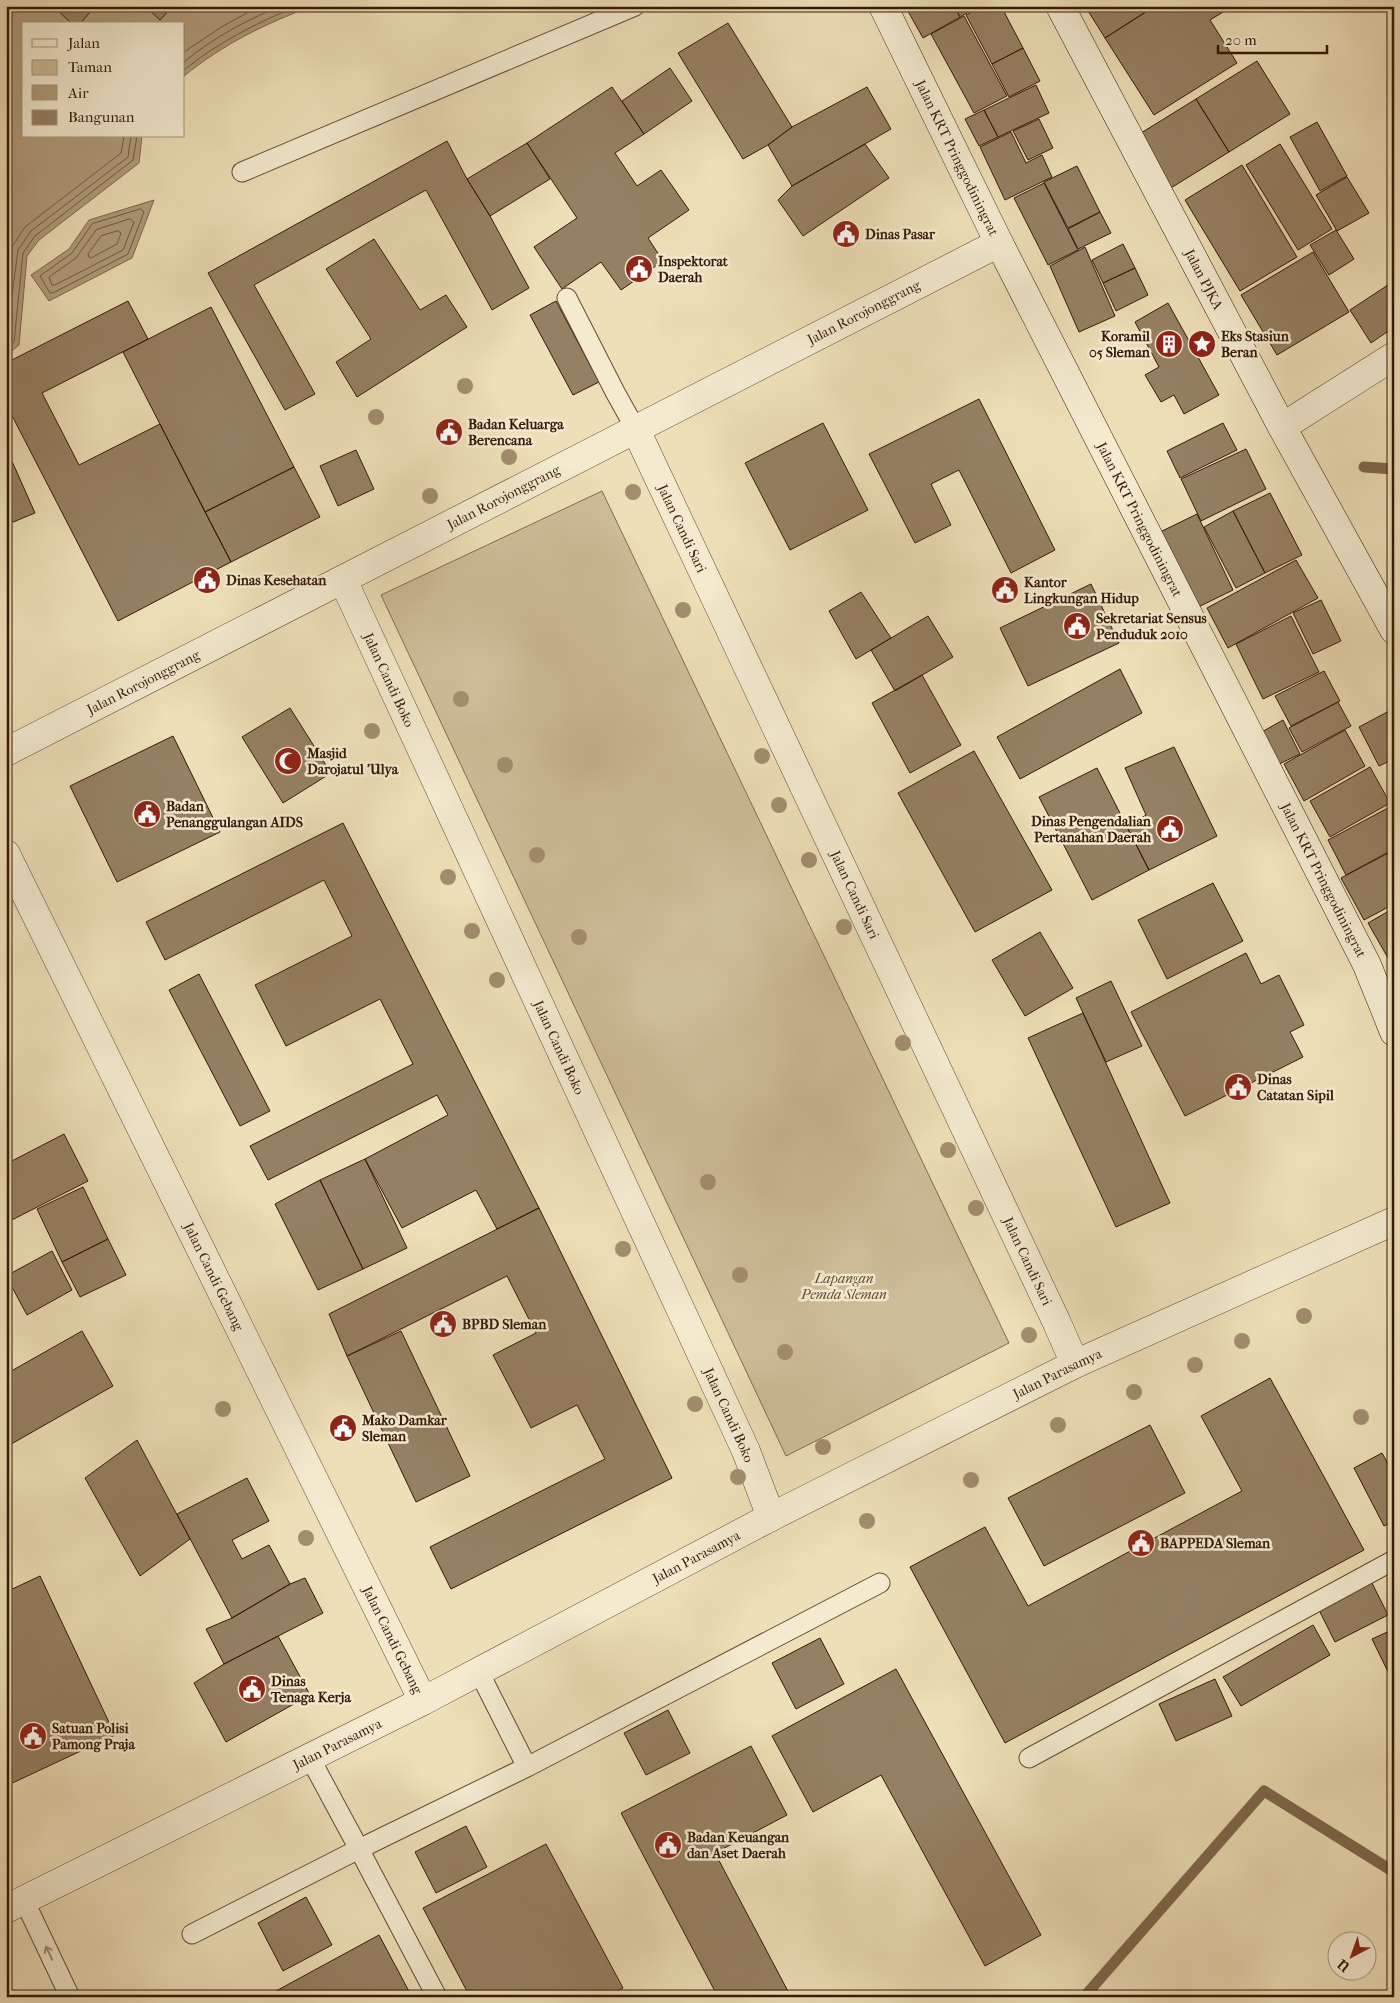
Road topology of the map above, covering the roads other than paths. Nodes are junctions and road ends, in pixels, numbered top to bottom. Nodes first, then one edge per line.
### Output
1 (635, 6) edge
2 (883, 6) edge
3 (1060, 6) edge
4 (242, 172) dead end
5 (999, 243) junction
6 (567, 298) dead end
7 (1394, 356) edge
8 (1282, 427) junction
9 (636, 428) junction
10 (343, 580) junction
11 (1394, 630) edge
12 (6, 752) edge
13 (8, 862) edge
14 (1394, 1032) edge
15 (1394, 1221) edge
16 (1075, 1364) junction
17 (771, 1517) junction
18 (1394, 1560) edge
19 (880, 1583) dead end
20 (479, 1672) junction
21 (423, 1701) junction
22 (310, 1758) junction
23 (1029, 1758) dead end
24 (527, 1767) junction
25 (359, 1849) junction
26 (15, 1905) edge
27 (192, 1934) dead end
28 (70, 1997) edge
29 (437, 1997) edge

1 - 4 lane
2 - 5 street, Jalan KRT Pringgodiningrat
3 - 8 street, Jalan PJKA
5 - 9 street, Jalan Rorojonggrang
5 - 14 street, Jalan KRT Pringgodiningrat
6 - 9 lane
7 - 8 street
8 - 11 street, Jalan PJKA
9 - 10 street, Jalan Rorojonggrang
9 - 16 street, Jalan Candi Sari
10 - 12 street, Jalan Rorojonggrang
10 - 17 street, Jalan Candi Boko
13 - 21 street, Jalan Candi Gebang
15 - 16 street, Jalan Parasamya
16 - 17 street, Jalan Parasamya
17 - 20 street, Jalan Parasamya
18 - 23 lane
19 - 24 lane
20 - 21 street, Jalan Parasamya
20 - 24 lane
21 - 22 street, Jalan Parasamya
22 - 25 lane
22 - 26 street, Jalan Parasamya
24 - 25 lane
25 - 27 lane
25 - 29 lane
28 -> 26 lane

